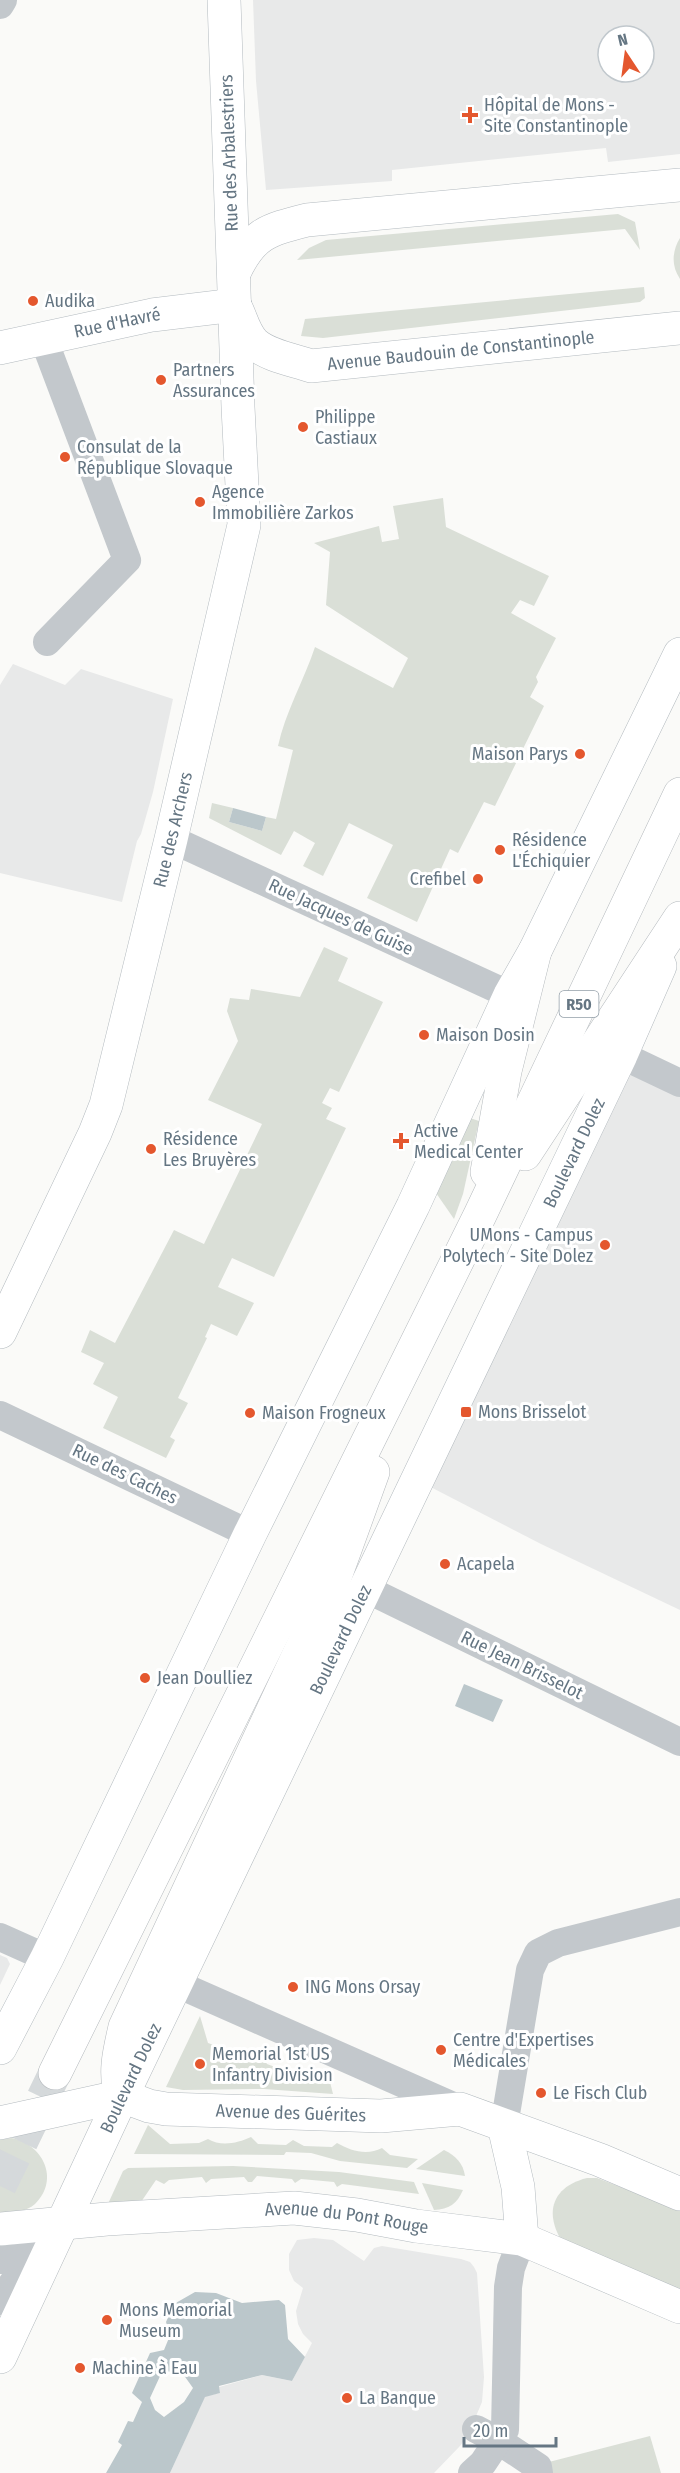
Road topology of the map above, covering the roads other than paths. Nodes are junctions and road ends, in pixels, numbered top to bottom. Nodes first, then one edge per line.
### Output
1 (3, 0) edge
2 (224, 0) edge
3 (0, 5) edge
4 (680, 185) edge
5 (234, 273) junction
6 (235, 305) junction
7 (680, 328) edge
8 (44, 340) junction
9 (0, 348) edge
10 (47, 642) dead end
11 (680, 654) edge
12 (680, 794) edge
13 (171, 839) junction
14 (680, 918) edge
15 (680, 924) edge
16 (534, 951) junction
17 (510, 995) junction
18 (621, 1055) junction
19 (680, 1083) edge
20 (480, 1215) junction
21 (426, 1324) junction
22 (0, 1332) edge
23 (0, 1414) edge
24 (250, 1534) junction
25 (364, 1588) junction
26 (680, 1742) edge
27 (680, 1912) edge
28 (0, 1937) edge
29 (47, 1958) junction
30 (177, 1983) junction
31 (0, 2048) edge
32 (55, 2073) tunnel mouth
33 (122, 2096) junction
34 (460, 2109) junction
35 (0, 2123) edge
36 (504, 2126) junction
37 (680, 2194) edge
38 (64, 2222) junction
39 (0, 2229) edge
40 (522, 2239) junction
41 (0, 2260) edge
42 (0, 2301) edge
43 (680, 2307) edge
44 (0, 2357) edge
45 (488, 2435) junction
46 (472, 2473) edge
47 (539, 2473) edge

1 - 3 street
2 - 5 main road, Rue des Arbalestriers
4 - 5 main road
5 - 6 main road, Rue des Arbalestriers
6 - 7 main road, Avenue Baudouin de Constantinople
6 - 8 main road, Rue d'Havré
6 - 13 main road, Rue des Archers
8 - 9 main road, Rue d'Havré
8 - 10 street
11 - 16 main road
12 - 20 main road, R50
13 - 17 street, Rue Jacques de Guise
13 - 22 main road, Rue des Archers
14 - 20 main road
15 - 18 main road, Boulevard Dolez
16 - 17 main road
16 - 20 main road
17 - 24 main road
18 - 19 street
18 - 25 main road, Boulevard Dolez
20 - 21 main road, R50
21 - 32 main road, R50
21 - 33 main road
23 - 24 street, Rue des Caches
24 - 29 main road
25 - 26 street, Rue Jean Brisselot
25 - 30 main road, Boulevard Dolez
27 - 36 street
28 - 29 street
29 - 31 main road
30 - 33 main road, Boulevard Dolez
30 - 34 street, Avenue des Guérites
33 - 34 main road, Avenue des Guérites
33 - 35 main road
33 - 38 main road, Boulevard Dolez
34 - 36 main road, Avenue des Guérites
36 - 37 main road, Avenue des Guérites
36 - 40 main road
38 - 39 main road, Avenue du Pont Rouge
38 - 40 main road, Avenue du Pont Rouge
38 - 44 main road, Boulevard Dolez
40 - 43 main road, Avenue du Pont Rouge
40 - 45 street
41 - 42 street
45 - 46 street
45 - 47 street

